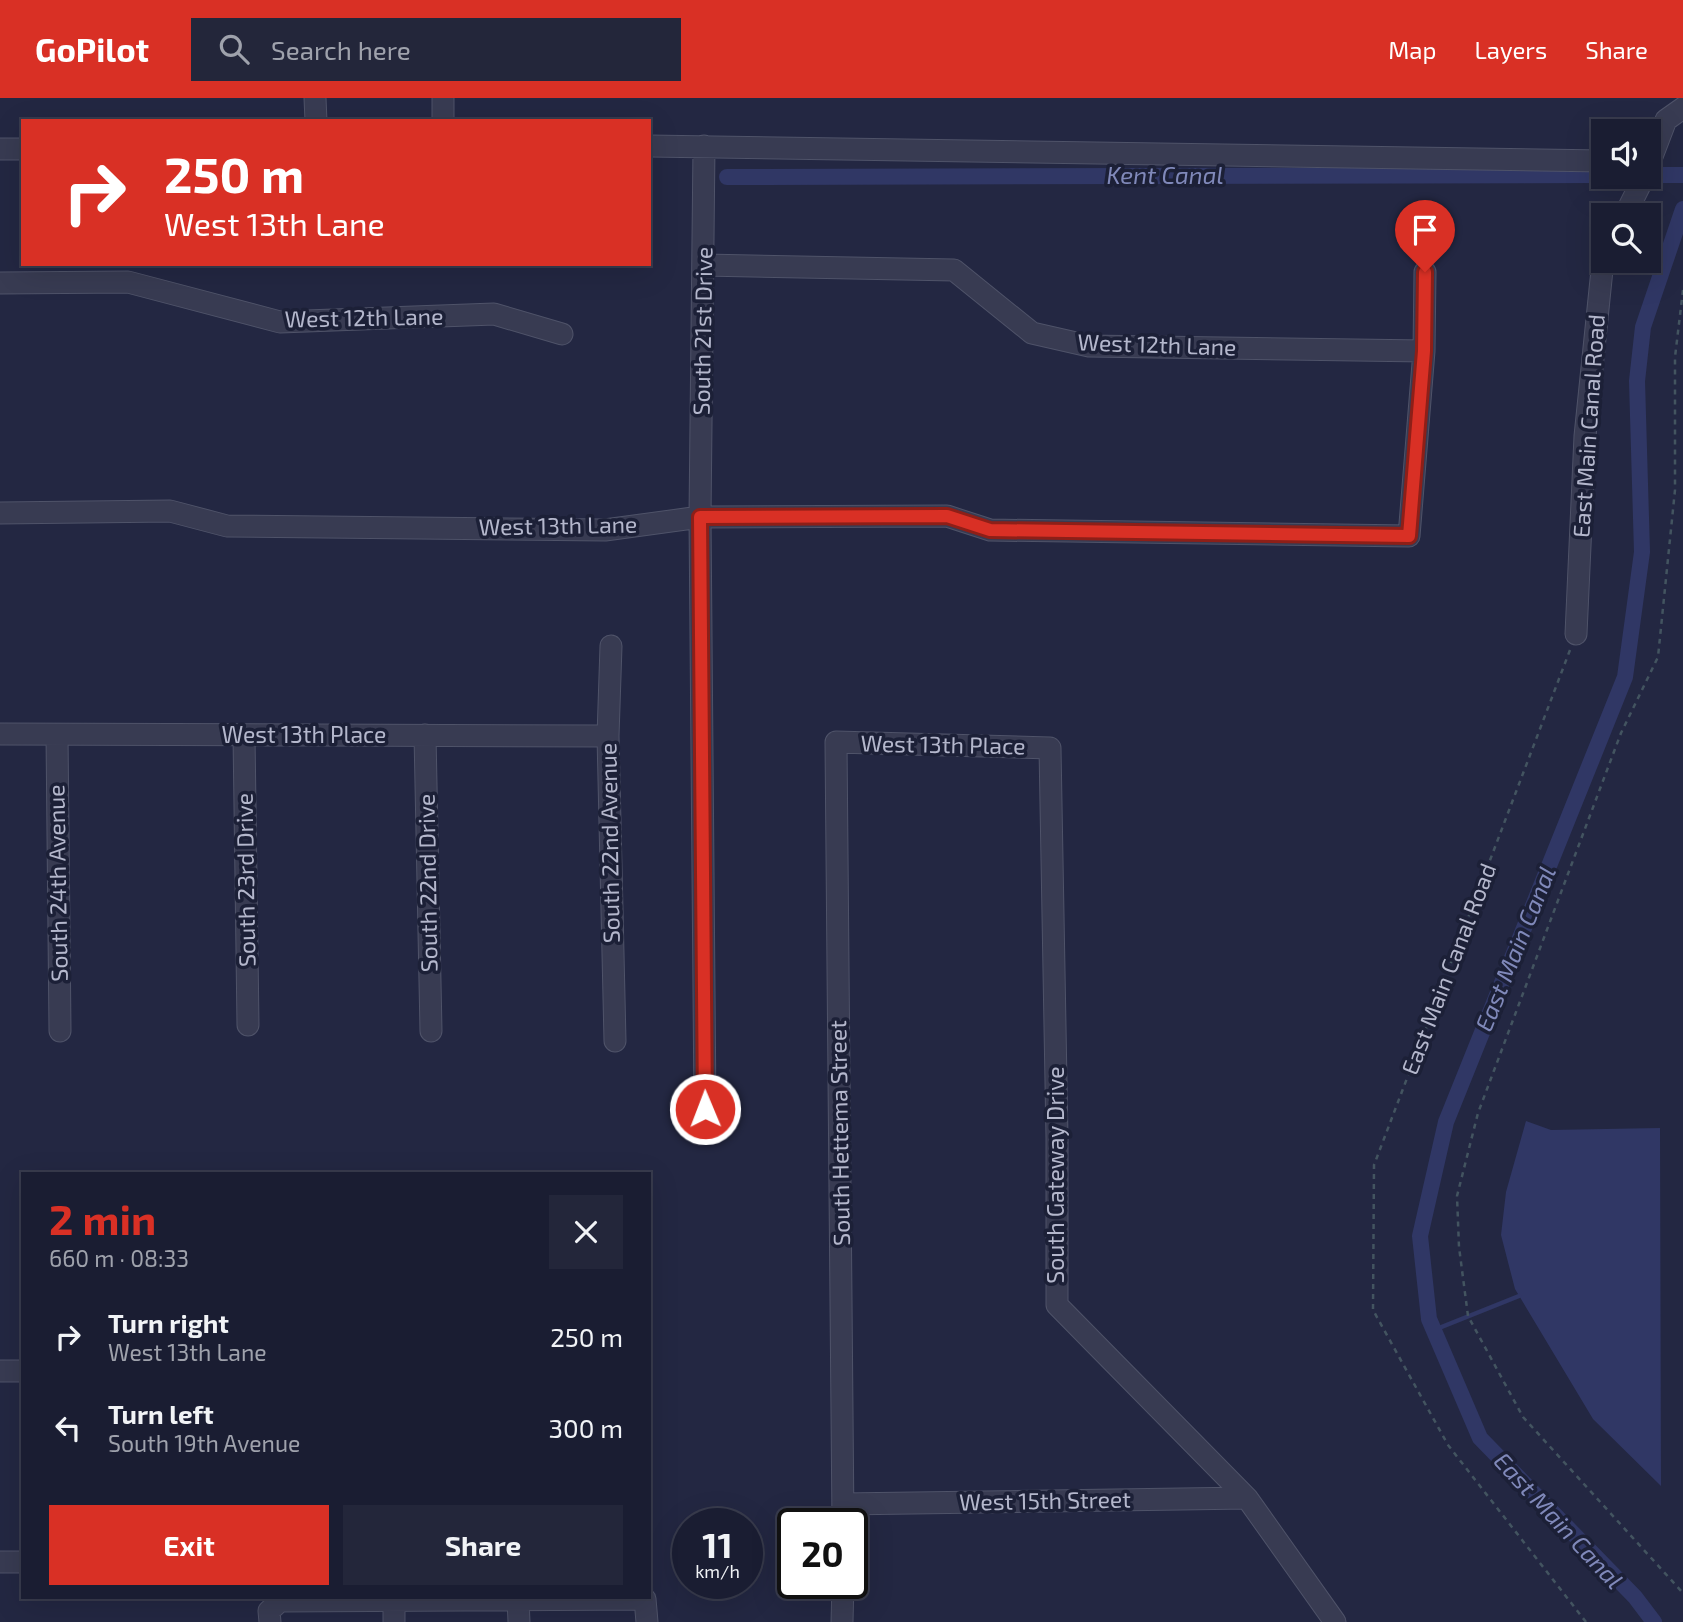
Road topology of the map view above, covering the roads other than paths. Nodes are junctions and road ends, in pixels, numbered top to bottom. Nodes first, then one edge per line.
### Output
1 (315, 98) edge
2 (443, 98) edge
3 (1666, 98) edge
4 (1674, 114) edge
5 (316, 119) edge
6 (443, 119) edge
7 (1661, 140) edge
8 (651, 146) edge
9 (704, 146) junction
10 (0, 149) edge
11 (21, 149) edge
12 (1591, 161) edge
13 (704, 265) junction
14 (1425, 272) dead end
15 (1602, 273) edge
16 (0, 282) edge
17 (562, 334) dead end
18 (1424, 351) junction
19 (0, 513) edge
20 (700, 517) junction
21 (1576, 634) road end
22 (611, 646) dead end
23 (0, 734) edge
24 (57, 735) junction
25 (244, 735) junction
26 (425, 735) junction
27 (608, 736) junction
28 (836, 742) joint
29 (1050, 748) joint
30 (248, 1025) dead end
31 (60, 1031) dead end
32 (431, 1031) dead end
33 (615, 1041) dead end
34 (705, 1109) dead end
35 (0, 1371) edge
36 (21, 1371) edge
37 (1247, 1498) junction
38 (843, 1508) edge
39 (868, 1513) edge
40 (0, 1562) edge
41 (21, 1562) edge
42 (842, 1599) edge
43 (394, 1600) junction
44 (518, 1600) junction
45 (270, 1622) edge
46 (394, 1622) edge
47 (519, 1622) edge
48 (647, 1622) edge
49 (842, 1622) edge
50 (1335, 1622) edge

1 - 5 street
2 - 6 street
3 - 4 street
4 - 7 street
8 - 9 street
9 - 12 street
9 - 13 street, South 21st Drive
10 - 11 street
13 - 18 street, West 12th Lane
13 - 20 street, South 21st Drive
14 - 18 street
15 - 21 street, East Main Canal Road
16 - 17 street, West 12th Lane
18 - 20 street, West 13th Lane
19 - 20 street, West 13th Lane
20 - 34 street, South 21st Drive
22 - 27 street, South 22nd Avenue
23 - 24 street, West 13th Place
24 - 25 street, West 13th Place
24 - 31 street, South 24th Avenue
25 - 26 street, West 13th Place
25 - 30 street, South 23rd Drive
26 - 27 street, West 13th Place
26 - 32 street, South 22nd Drive
27 - 33 street, South 22nd Avenue
28 - 29 street, West 13th Place
28 - 38 street, South Hettema Street
29 - 37 street, South Gateway Drive
35 - 36 street
37 - 39 street, West 15th Street
37 - 50 street, South Gateway Drive
40 - 41 street
42 - 49 street
43 - 44 street
43 - 45 street
43 - 46 street
44 - 47 street
44 - 48 street

